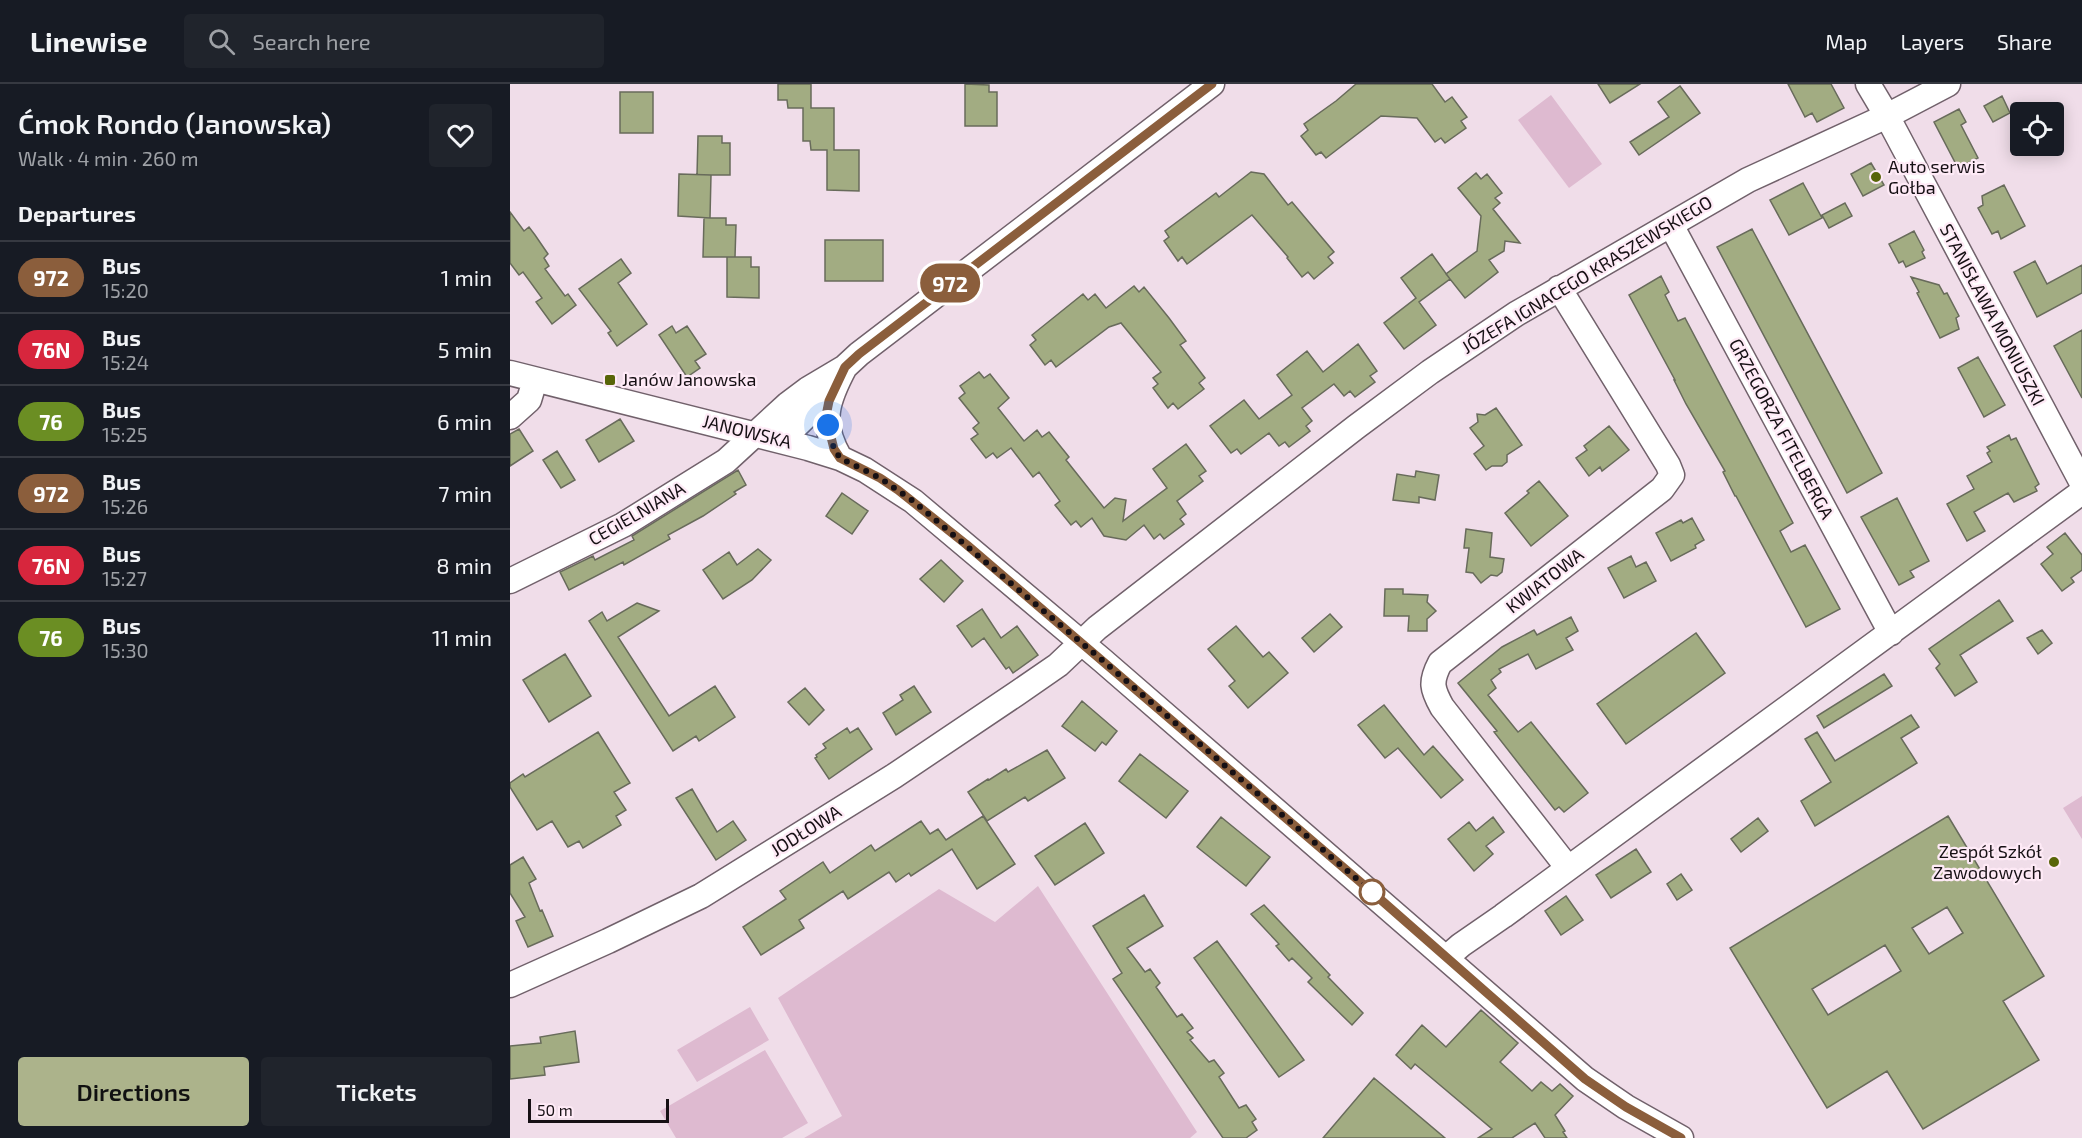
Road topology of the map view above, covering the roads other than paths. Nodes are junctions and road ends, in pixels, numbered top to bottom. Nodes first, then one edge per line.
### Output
1 (1212, 84) edge
2 (1868, 84) edge
3 (1948, 84) edge
4 (1887, 116) junction
5 (1671, 225) junction
6 (1559, 288) junction
7 (845, 367) junction
8 (510, 373) edge
9 (535, 380) junction
10 (834, 389) junction
11 (510, 417) edge
12 (765, 436) junction
13 (840, 458) junction
14 (2082, 483) edge
15 (2082, 492) edge
16 (510, 581) edge
17 (1891, 633) junction
18 (1083, 644) junction
19 (1568, 867) junction
20 (1446, 958) junction
21 (510, 986) edge
22 (1681, 1138) edge

1 - 7 street
2 - 4 street, STANISŁAWA MONIUSZKI
3 - 4 street, JÓZEFA IGNACEGO KRASZEWSKIEGO
4 - 5 street, JÓZEFA IGNACEGO KRASZEWSKIEGO
4 - 14 street, STANISŁAWA MONIUSZKI
5 - 6 street, JÓZEFA IGNACEGO KRASZEWSKIEGO
5 - 17 street, GRZEGORZA FITELBERGA
6 - 18 street, JÓZEFA IGNACEGO KRASZEWSKIEGO
6 - 19 street, KWIATOWA
7 - 10 street
7 - 12 street
8 - 9 street, JANOWSKA
9 - 11 street
9 - 12 street, JANOWSKA
10 - 12 street
10 - 13 street
12 - 13 street, JANOWSKA
12 - 16 street, CEGIELNIANA
13 - 18 street, JANOWSKA
15 - 17 street
17 - 19 street
18 - 20 street, JANOWSKA
18 - 21 street, JODŁOWA
19 - 20 street
20 - 22 street, JANOWSKA

